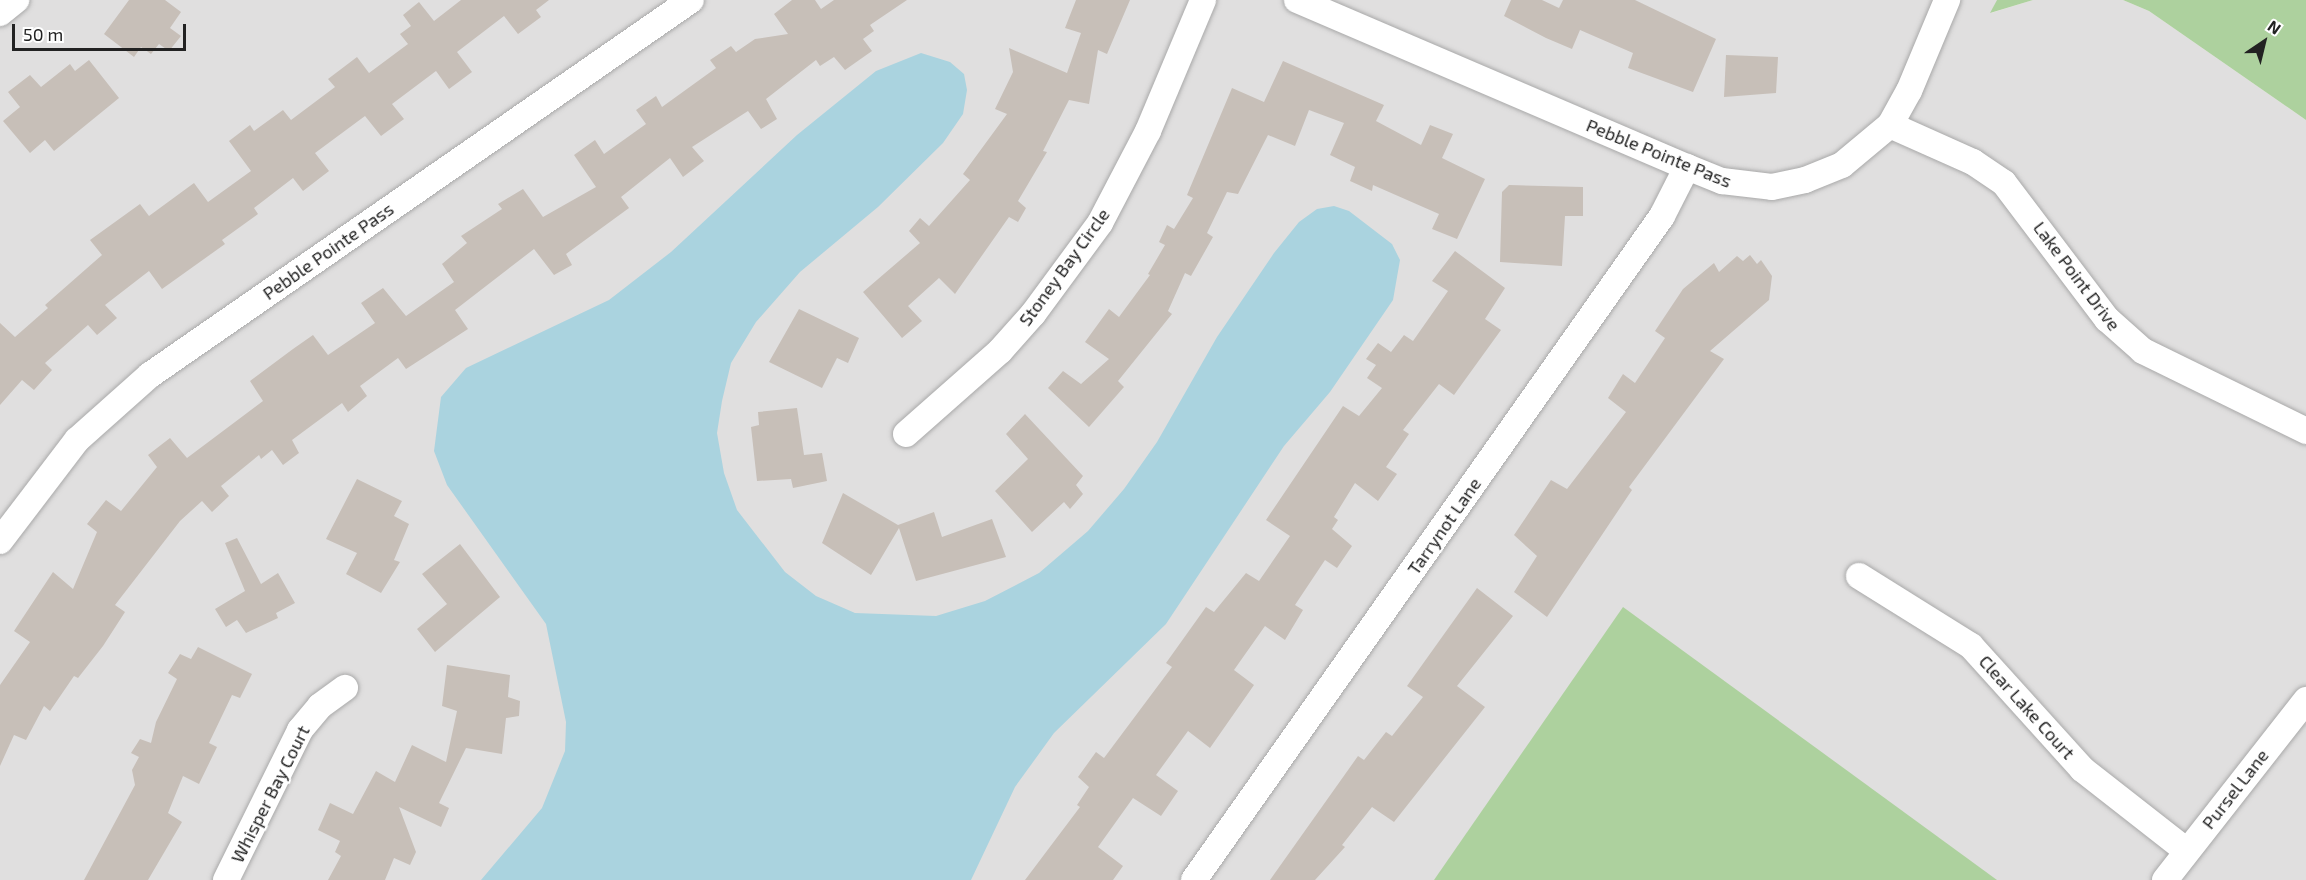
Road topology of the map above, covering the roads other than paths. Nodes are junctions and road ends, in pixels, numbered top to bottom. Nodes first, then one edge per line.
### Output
1 (16, 0) edge
2 (691, 0) edge
3 (1203, 0) edge
4 (1297, 0) edge
5 (1947, 0) edge
6 (0, 13) edge
7 (1890, 124) junction
8 (1687, 167) junction
9 (2306, 431) edge
10 (906, 434) dead end
11 (0, 541) edge
12 (1859, 576) dead end
13 (345, 688) dead end
14 (2306, 700) edge
15 (2187, 851) junction
16 (226, 880) edge
17 (1194, 880) edge
18 (2165, 880) edge

1 - 6 street
2 - 11 street, Pebble Pointe Pass
3 - 10 street, Stoney Bay Circle
4 - 8 street, Pebble Pointe Pass
5 - 7 street, Pebble Pointe Pass
7 - 8 street, Pebble Pointe Pass
7 - 9 street, Lake Point Drive
8 - 17 street, Tarrynot Lane
12 - 15 street, Clear Lake Court
13 - 16 street, Whisper Bay Court
14 - 15 street, Pursel Lane
15 - 18 street, Pursel Lane

